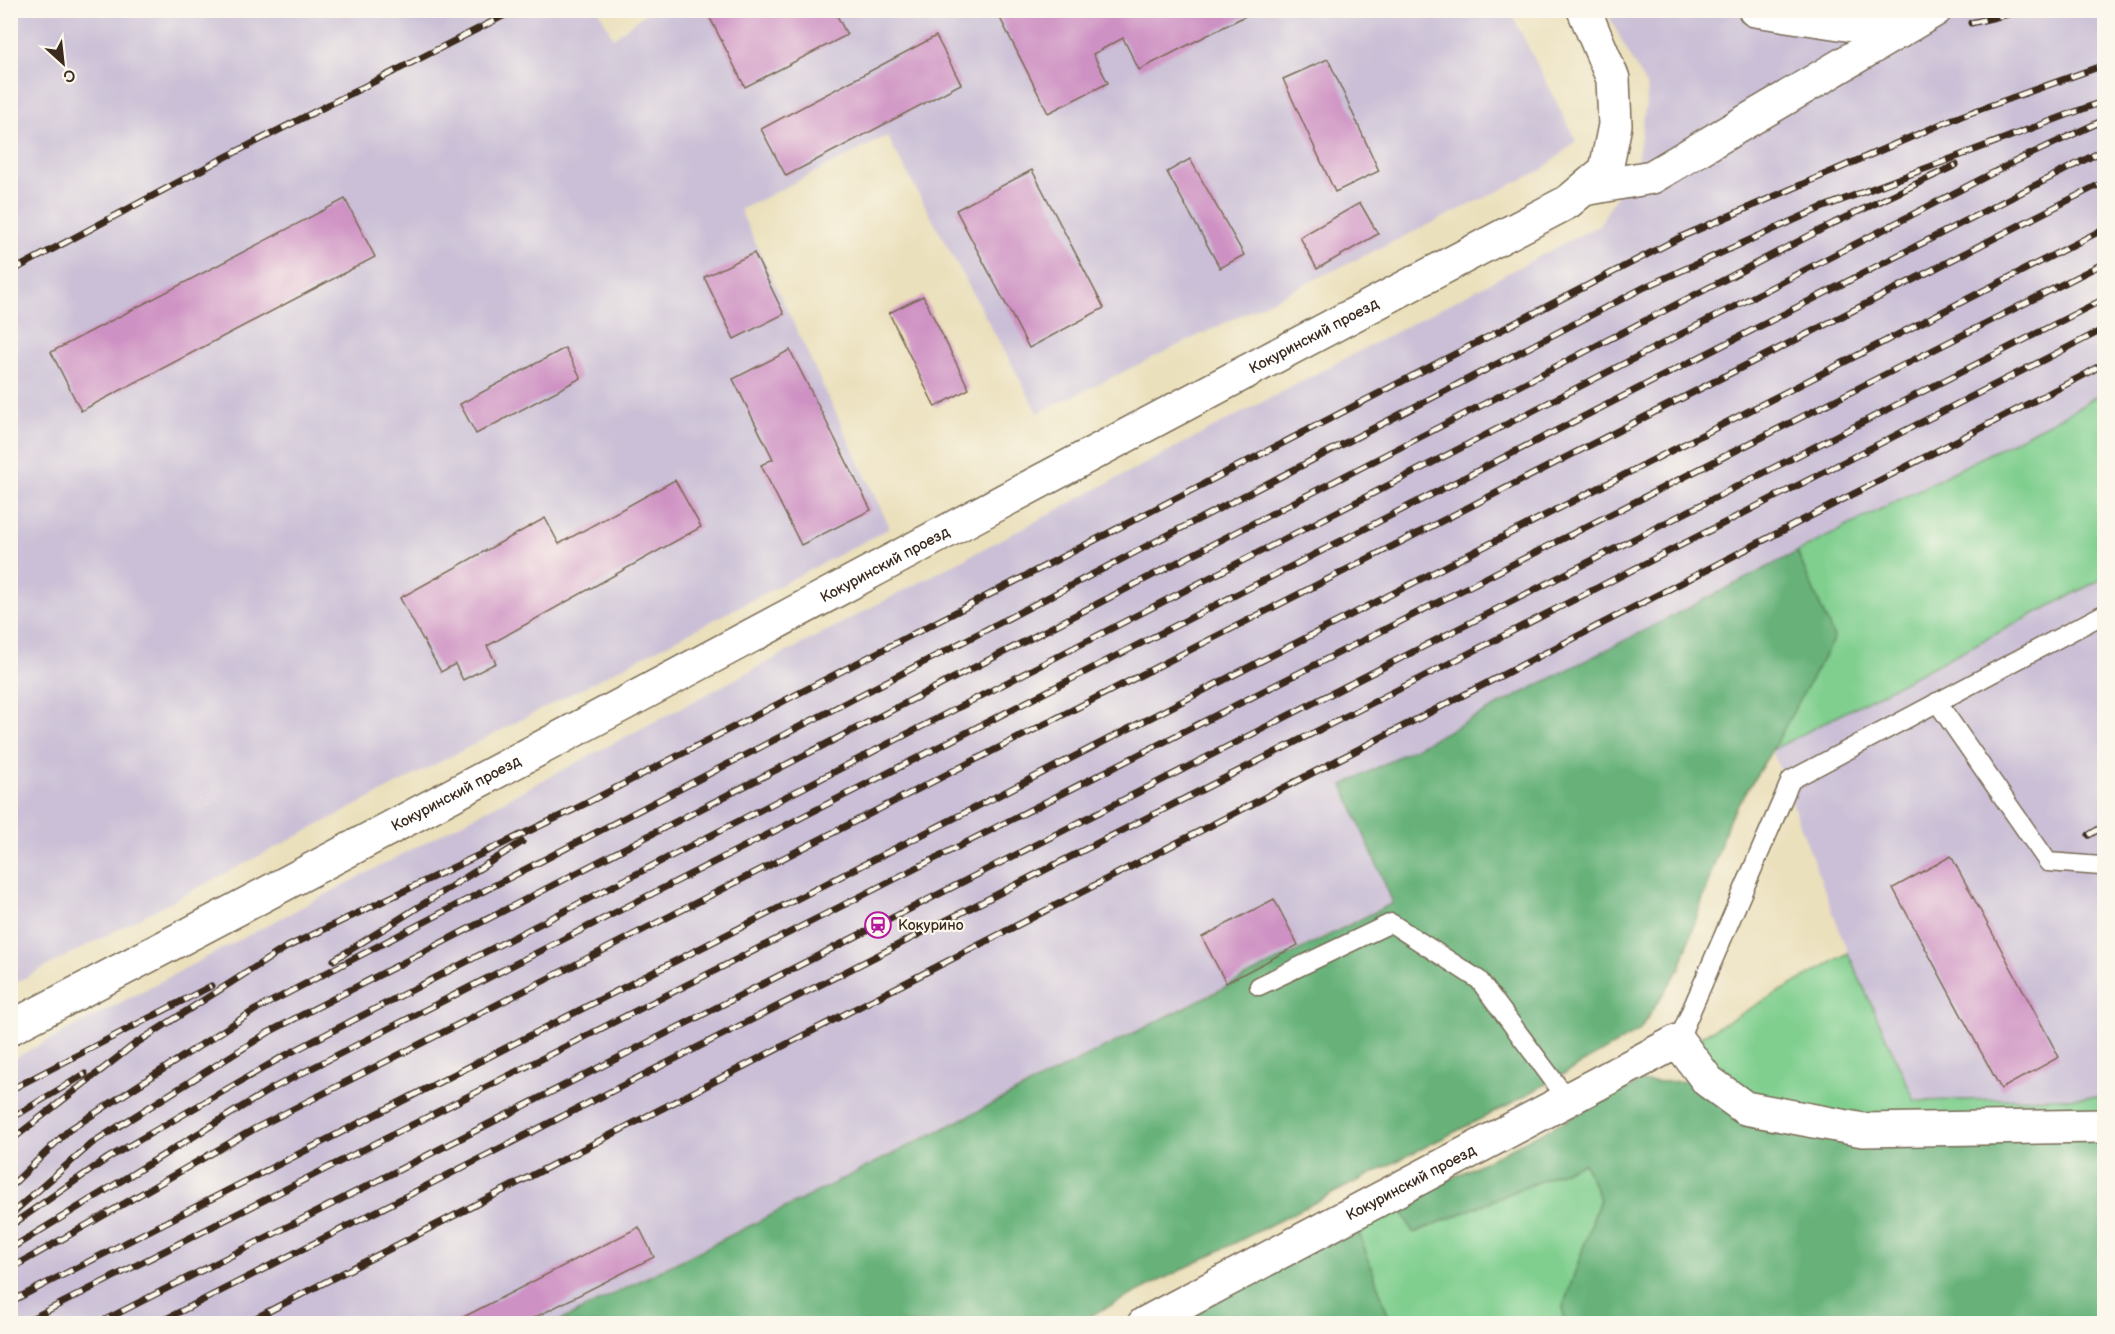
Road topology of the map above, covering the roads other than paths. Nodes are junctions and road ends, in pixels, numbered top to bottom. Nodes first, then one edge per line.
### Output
1 (1584, 10) edge
2 (1755, 10) edge
3 (1935, 10) edge
4 (1899, 32) junction
5 (1584, 189) junction
6 (2104, 614) edge
7 (1937, 702) junction
8 (2104, 865) edge
9 (1259, 986) dead end
10 (10, 1028) edge
11 (1678, 1041) junction
12 (1568, 1100) junction
13 (2104, 1126) edge
14 (1144, 1323) edge

1 - 5 street, Кокуринский проезд
2 - 4 street
3 - 4 street
4 - 5 street
5 - 10 street, Кокуринский проезд
6 - 7 lane
7 - 8 lane
7 - 11 lane
9 - 12 lane
11 - 12 street, Кокуринский проезд
11 - 13 street
12 - 14 street, Кокуринский проезд

